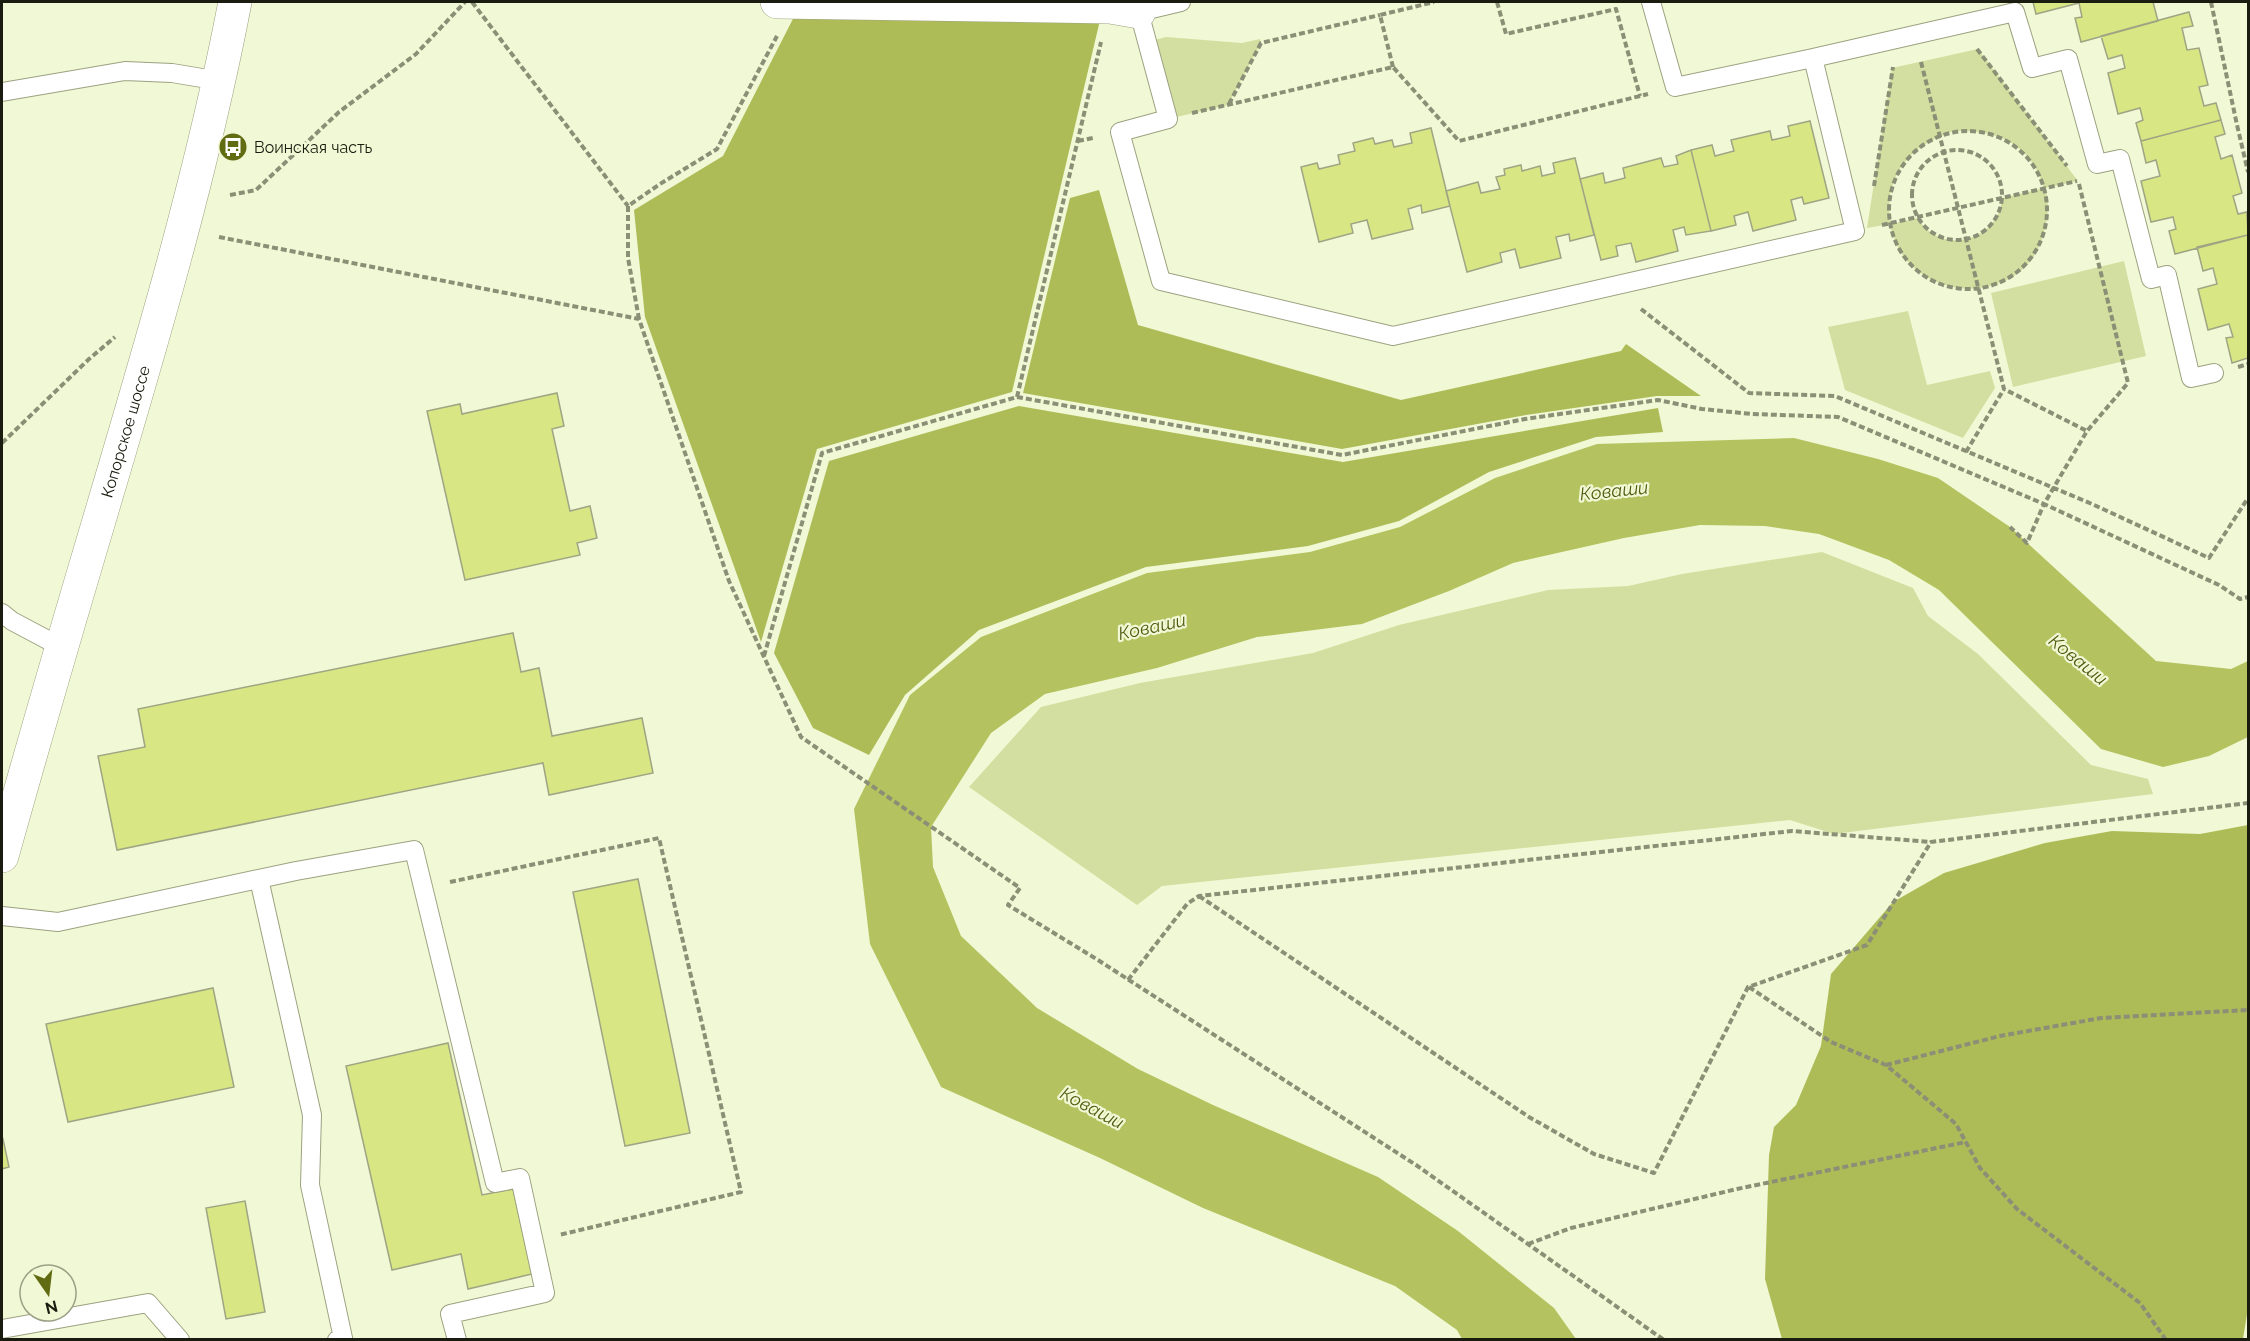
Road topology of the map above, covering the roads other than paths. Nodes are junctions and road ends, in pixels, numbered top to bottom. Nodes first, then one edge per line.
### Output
1 (235, 2) edge
2 (777, 2) edge
3 (795, 2) edge
4 (1181, 2) edge
5 (1651, 2) edge
6 (1124, 9) junction
7 (1814, 58) junction
8 (220, 81) junction
9 (2, 92) edge
10 (2214, 373) dead end
11 (2, 613) edge
12 (61, 647) junction
13 (2, 856) edge
14 (259, 879) junction
15 (2, 916) edge
16 (2, 1329) edge
17 (180, 1340) edge
18 (337, 1340) edge
19 (457, 1340) edge

1 - 8 main road, Копорское шоссе
2 - 3 main road
3 - 6 main road
4 - 6 lane
5 - 7 lane
6 - 7 lane
7 - 10 lane
8 - 9 lane
8 - 12 main road, Копорское шоссе
11 - 12 lane
12 - 13 main road, Копорское шоссе
14 - 15 lane
14 - 18 lane
14 - 19 lane
16 - 17 lane

